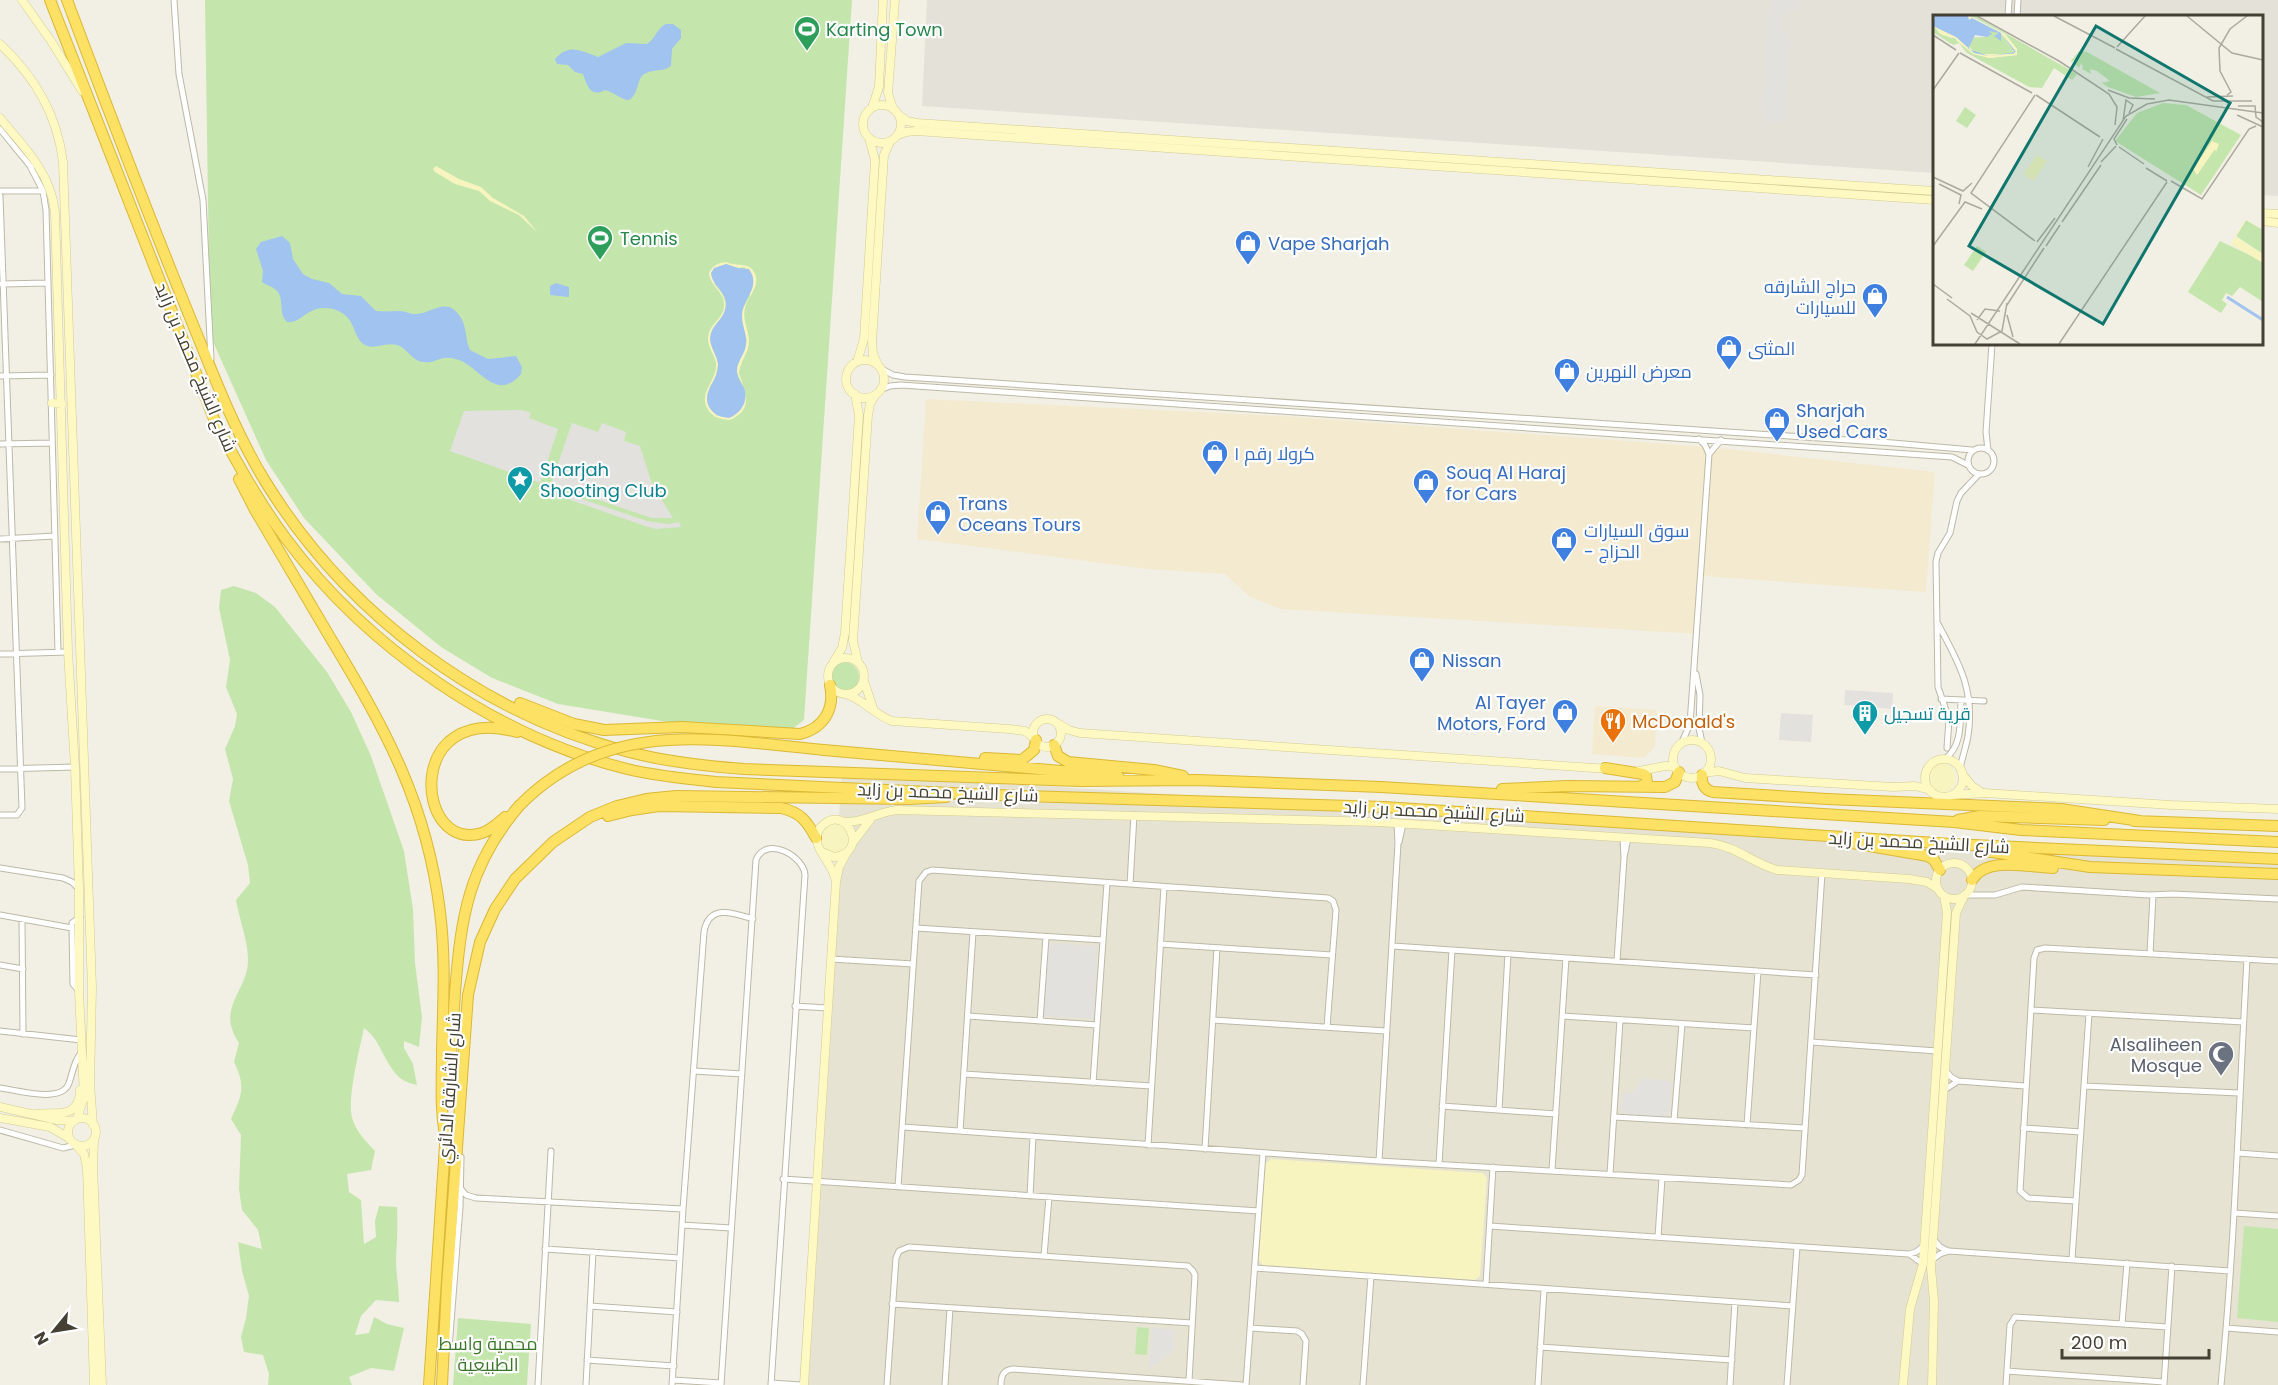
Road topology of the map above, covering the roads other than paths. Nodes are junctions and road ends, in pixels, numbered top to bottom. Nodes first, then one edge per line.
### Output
1 (22, 0) edge
2 (50, 0) edge
3 (67, 0) edge
4 (174, 0) edge
5 (883, 0) edge
6 (895, 0) edge
7 (2009, 0) edge
8 (2018, 0) edge
9 (2008, 15) edge
10 (2017, 15) edge
11 (0, 44) edge
12 (88, 99) junction
13 (872, 108) junction
14 (896, 112) junction
15 (0, 118) edge
16 (0, 129) edge
17 (898, 135) junction
18 (869, 138) junction
19 (890, 142) junction
20 (30, 166) junction
21 (41, 169) junction
22 (1545, 169) junction
23 (0, 191) edge
24 (43, 191) junction
25 (1933, 191) edge
26 (0, 196) edge
27 (1933, 200) edge
28 (48, 283) junction
29 (2, 284) edge
30 (1992, 345) edge
31 (857, 362) junction
32 (880, 367) junction
33 (212, 369) junction
34 (51, 375) junction
35 (0, 376) edge
36 (8, 376) junction
37 (1112, 391) junction
38 (878, 392) junction
39 (855, 394) junction
40 (1110, 399) junction
41 (52, 407) junction
42 (62, 407) junction
43 (1449, 413) junction
44 (1449, 422) junction
45 (216, 424) junction
46 (1699, 439) junction
47 (1721, 440) junction
48 (52, 442) junction
49 (0, 444) edge
50 (10, 444) junction
51 (1972, 450) junction
52 (1988, 450) junction
53 (1709, 454) junction
54 (1968, 465) junction
55 (1979, 474) junction
56 (55, 536) junction
57 (12, 538) junction
58 (0, 539) edge
59 (1937, 623) junction
60 (58, 652) junction
61 (68, 652) junction
62 (16, 653) junction
63 (0, 654) edge
64 (834, 661) junction
65 (1695, 661) junction
66 (858, 662) junction
67 (463, 680) junction
68 (864, 681) junction
69 (830, 685) junction
70 (846, 694) junction
71 (1941, 699) junction
72 (1961, 700) junction
73 (1968, 700) junction
74 (1983, 701) dead end
75 (874, 709) junction
76 (1038, 722) junction
77 (1059, 724) junction
78 (1010, 729) junction
79 (1080, 733) junction
80 (1035, 739) junction
81 (544, 740) junction
82 (1683, 742) junction
83 (1702, 743) junction
84 (1056, 744) junction
85 (1947, 748) dead end
86 (1676, 749) junction
87 (1710, 755) junction
88 (1945, 759) junction
89 (923, 760) junction
90 (75, 767) junction
91 (1605, 768) junction
92 (1654, 768) junction
93 (0, 769) edge
94 (21, 769) junction
95 (1677, 769) junction
96 (1724, 772) junction
97 (1961, 772) junction
98 (1925, 773) junction
99 (1702, 774) junction
100 (1135, 780) junction
101 (1197, 780) junction
102 (1641, 786) junction
103 (1908, 786) junction
104 (1930, 790) junction
105 (1462, 792) junction
106 (1985, 793) junction
107 (995, 795) junction
108 (1952, 795) junction
109 (519, 806) junction
110 (2278, 809) edge
111 (0, 815) edge
112 (1134, 815) junction
113 (873, 817) junction
114 (2140, 821) junction
115 (843, 822) junction
116 (1954, 822) junction
117 (1400, 823) junction
118 (2278, 826) edge
119 (1832, 837) junction
120 (816, 838) junction
121 (1626, 838) junction
122 (553, 842) junction
123 (2278, 842) edge
124 (853, 843) junction
125 (1952, 844) junction
126 (822, 852) junction
127 (847, 852) junction
128 (2278, 859) edge
129 (78, 867) junction
130 (2090, 867) junction
131 (0, 868) edge
132 (1939, 872) junction
133 (1822, 873) junction
134 (2277, 875) edge
135 (63, 878) junction
136 (1912, 879) junction
137 (836, 882) junction
138 (1972, 882) junction
139 (1107, 883) junction
140 (1130, 884) junction
141 (1164, 886) junction
142 (79, 889) junction
143 (1938, 890) junction
144 (1965, 895) junction
145 (1984, 895) junction
146 (2153, 895) junction
147 (1944, 896) junction
148 (2278, 899) edge
149 (0, 915) edge
150 (80, 917) junction
151 (22, 919) junction
152 (753, 920) junction
153 (72, 928) junction
154 (916, 928) junction
155 (973, 932) junction
156 (1046, 937) junction
157 (1103, 940) junction
158 (1160, 944) junction
159 (1393, 946) junction
160 (1217, 948) junction
161 (1452, 950) junction
162 (1508, 954) junction
163 (2150, 954) junction
164 (1332, 955) junction
165 (1566, 958) junction
166 (831, 959) junction
167 (2247, 959) junction
168 (1617, 961) junction
169 (2278, 961) edge
170 (914, 964) junction
171 (0, 965) edge
172 (23, 969) junction
173 (1758, 971) junction
174 (1942, 974) junction
175 (1816, 975) junction
176 (79, 991) junction
177 (1950, 993) junction
178 (795, 1006) junction
179 (827, 1008) junction
180 (2031, 1010) junction
181 (2089, 1014) junction
182 (968, 1016) junction
183 (1562, 1016) junction
184 (1213, 1020) junction
185 (1620, 1020) junction
186 (1040, 1021) junction
187 (2243, 1022) junction
188 (1682, 1024) junction
189 (1097, 1025) junction
190 (1327, 1027) junction
191 (1754, 1028) junction
192 (0, 1031) edge
193 (1386, 1031) junction
194 (23, 1034) junction
195 (81, 1040) junction
196 (1811, 1042) junction
197 (1937, 1051) junction
198 (81, 1053) junction
199 (82, 1065) junction
200 (1945, 1070) junction
201 (694, 1071) junction
202 (742, 1074) junction
203 (964, 1074) junction
204 (1958, 1081) junction
205 (1093, 1083) junction
206 (1151, 1086) junction
207 (2025, 1086) junction
208 (2084, 1086) junction
209 (0, 1088) edge
210 (1943, 1091) junction
211 (2239, 1092) junction
212 (1442, 1106) junction
213 (0, 1107) edge
214 (1499, 1110) junction
215 (36, 1114) junction
216 (1556, 1114) junction
217 (1614, 1117) junction
218 (0, 1118) edge
219 (75, 1120) junction
220 (1674, 1120) junction
221 (459, 1121) junction
222 (93, 1125) junction
223 (1747, 1125) junction
224 (903, 1127) junction
225 (1805, 1128) junction
226 (2023, 1128) junction
227 (0, 1131) edge
228 (960, 1131) junction
229 (2081, 1132) junction
230 (445, 1135) junction
231 (1034, 1136) junction
232 (94, 1139) junction
233 (74, 1143) junction
234 (1148, 1145) junction
235 (1205, 1149) junction
236 (551, 1151) dead end
237 (1263, 1153) junction
238 (2238, 1154) junction
239 (2278, 1156) edge
240 (1379, 1161) junction
241 (1439, 1164) junction
242 (1493, 1167) junction
243 (1552, 1170) junction
244 (1610, 1174) junction
245 (1662, 1178) junction
246 (783, 1179) junction
247 (816, 1181) junction
248 (898, 1187) junction
249 (461, 1189) junction
250 (1030, 1196) junction
251 (1049, 1197) junction
252 (476, 1198) junction
253 (548, 1201) junction
254 (2076, 1202) junction
255 (460, 1207) junction
256 (683, 1209) junction
257 (1259, 1211) junction
258 (2235, 1213) junction
259 (2278, 1216) edge
260 (682, 1226) junction
261 (1490, 1226) junction
262 (731, 1228) junction
263 (1658, 1237) junction
264 (1934, 1240) junction
265 (1925, 1245) junction
266 (1797, 1247) junction
267 (545, 1249) junction
268 (1949, 1251) junction
269 (593, 1252) junction
270 (1909, 1254) junction
271 (1044, 1256) junction
272 (680, 1258) junction
273 (2072, 1259) junction
274 (1932, 1260) junction
275 (2127, 1263) junction
276 (1923, 1264) junction
277 (2172, 1266) junction
278 (1256, 1268) junction
279 (2230, 1271) junction
280 (1371, 1276) junction
281 (1486, 1284) junction
282 (1544, 1290) junction
283 (1736, 1302) junction
284 (892, 1304) junction
285 (590, 1306) junction
286 (1793, 1306) junction
287 (950, 1308) junction
288 (677, 1312) junction
289 (1192, 1323) junction
290 (2122, 1324) junction
291 (2168, 1327) junction
292 (1250, 1328) junction
293 (2226, 1328) junction
294 (2278, 1332) edge
295 (1540, 1347) junction
296 (587, 1360) junction
297 (1732, 1360) junction
298 (674, 1366) junction
299 (2007, 1371) junction
300 (1189, 1381) junction
301 (673, 1382) edge
302 (2115, 1382) edge
303 (2164, 1383) edge
304 (721, 1384) edge
305 (771, 1384) edge
306 (94, 1385) edge
307 (102, 1385) edge
308 (429, 1385) edge
309 (442, 1385) edge
310 (538, 1385) edge
311 (586, 1385) edge
312 (802, 1385) edge
313 (887, 1385) edge
314 (945, 1385) edge
315 (1001, 1385) edge
316 (1244, 1385) edge
317 (1303, 1385) edge
318 (1363, 1385) edge
319 (1538, 1385) edge
320 (1730, 1385) edge
321 (1787, 1385) edge
322 (1903, 1385) edge
323 (1932, 1385) edge
324 (2006, 1385) edge
325 (2221, 1385) edge

1 - 12 main road
2 - 12 highway, شارع الشيخ محمد بن زايد
3 - 33 highway, شارع الشيخ محمد بن زايد
4 - 33 street
5 - 13 main road
6 - 14 main road
7 - 9 street
8 - 10 street
11 - 222 main road
12 - 45 highway, شارع الشيخ محمد بن زايد
13 - 14 main road
13 - 18 main road
14 - 17 main road
14 - 22 main road
15 - 21 main road
16 - 20 street
17 - 19 main road
17 - 22 main road
18 - 19 main road
18 - 31 main road
19 - 32 main road
20 - 21 street
20 - 24 street
21 - 42 main road
22 - 25 main road
22 - 27 main road
23 - 24 street
24 - 28 street
26 - 29 street
28 - 29 street
28 - 34 street
29 - 36 street
30 - 52 street
31 - 32 main road
31 - 39 main road
32 - 37 street
32 - 38 main road
33 - 67 highway, شارع الشيخ محمد بن زايد
34 - 36 street
34 - 41 street
35 - 36 street
36 - 50 street
37 - 40 street
37 - 43 street
38 - 39 main road
38 - 40 street
38 - 66 main road
39 - 64 main road
40 - 44 street
41 - 42 main road
41 - 48 street
42 - 61 main road
43 - 44 street
43 - 51 street
44 - 46 street
45 - 81 highway, شارع الشيخ محمد بن زايد
45 - 230 highway
46 - 47 street
46 - 53 street
47 - 53 street
47 - 54 street
48 - 50 street
48 - 56 street
49 - 50 street
50 - 57 street
51 - 52 street
51 - 54 street
52 - 55 street
53 - 65 street
54 - 55 street
55 - 59 street
56 - 57 street
56 - 60 street
57 - 58 street
57 - 62 street
59 - 71 street
59 - 73 street
60 - 61 street
60 - 62 street
61 - 90 main road
62 - 63 street
62 - 94 street
64 - 66 main road
64 - 69 main road
65 - 82 street
65 - 83 street
66 - 68 main road
67 - 69 highway
67 - 100 highway, شارع الشيخ محمد بن زايد
68 - 70 main road
68 - 75 main road
69 - 70 main road
70 - 75 main road
71 - 72 street
71 - 85 street
72 - 73 street
72 - 88 street
73 - 74 street
73 - 97 street
75 - 78 main road
76 - 77 main road
76 - 78 main road
76 - 80 main road
77 - 79 main road
77 - 84 main road
78 - 80 main road
79 - 84 main road
79 - 91 main road
80 - 84 main road
80 - 89 highway
81 - 107 highway, شارع الشيخ محمد بن زايد
81 - 109 highway
82 - 83 main road
82 - 86 main road
83 - 87 main road
84 - 101 highway
86 - 92 main road
86 - 95 main road
87 - 96 main road
87 - 99 main road
88 - 97 main road
88 - 98 main road
89 - 100 highway
89 - 109 highway, bridge
90 - 94 street
90 - 129 main road
91 - 92 main road
91 - 102 highway
92 - 95 main road
93 - 94 street
94 - 111 street
95 - 99 main road
95 - 102 highway
96 - 99 main road
96 - 103 main road
97 - 106 main road
97 - 108 main road
98 - 103 main road
98 - 104 main road
99 - 114 highway
100 - 101 highway, شارع الشيخ محمد بن زايد
101 - 105 highway, شارع الشيخ محمد بن زايد
102 - 105 highway
103 - 104 main road
104 - 108 main road
105 - 116 highway, شارع الشيخ محمد بن زايد
106 - 108 main road
106 - 110 main road
107 - 119 highway, شارع الشيخ محمد بن زايد
107 - 122 highway
109 - 230 highway, شارع الشارقة الدائري
112 - 113 main road
112 - 117 main road
112 - 140 street
113 - 115 main road
113 - 124 main road
114 - 116 highway
114 - 118 highway
115 - 120 main road
115 - 124 main road
116 - 123 highway, شارع الشيخ محمد بن زايد
117 - 121 main road
117 - 159 street
119 - 125 highway, شارع الشيخ محمد بن زايد
119 - 132 highway
120 - 122 highway
120 - 126 main road
121 - 133 main road
121 - 168 street
122 - 221 highway, شارع الشارقة الدائري
124 - 127 main road
125 - 128 highway, شارع الشيخ محمد بن زايد
125 - 130 highway
126 - 127 main road
126 - 137 main road
127 - 137 main road
129 - 135 street
129 - 142 main road
130 - 134 highway
130 - 138 highway
131 - 135 street
132 - 136 main road
132 - 138 main road
132 - 143 main road
133 - 136 main road
133 - 175 street
135 - 142 street
136 - 143 main road
137 - 166 main road
138 - 144 main road
138 - 145 street
139 - 140 street
139 - 154 street
139 - 157 street
140 - 141 street
141 - 158 street
141 - 164 street
142 - 150 main road
143 - 147 main road
144 - 145 street
144 - 147 main road
144 - 177 main road
145 - 146 street
146 - 148 street
146 - 163 street
147 - 174 main road
149 - 151 street
150 - 153 street
150 - 176 main road
151 - 153 street
151 - 172 street
152 - 178 street
152 - 201 street
152 - 202 street
153 - 176 street
154 - 155 street
154 - 170 street
155 - 156 street
155 - 182 street
156 - 157 street
156 - 186 street
157 - 189 street
158 - 160 street
158 - 206 street
159 - 161 street
159 - 193 street
160 - 164 street
160 - 184 street
161 - 162 street
161 - 212 street
162 - 165 street
162 - 214 street
163 - 167 street
163 - 180 street
164 - 190 street
165 - 168 street
165 - 183 street
166 - 170 street
166 - 179 main road
167 - 169 street
167 - 187 street
168 - 173 street
170 - 224 street
171 - 172 street
172 - 194 street
173 - 175 street
173 - 191 street
174 - 177 main road
174 - 197 main road
175 - 196 street
176 - 195 main road
177 - 200 main road
178 - 179 street
178 - 246 street
179 - 247 main road
180 - 181 street
180 - 207 street
181 - 187 street
181 - 208 street
182 - 186 street
182 - 203 street
183 - 185 street
183 - 216 street
184 - 190 street
184 - 235 street
185 - 188 street
185 - 217 street
186 - 189 street
187 - 211 street
188 - 191 street
188 - 220 street
189 - 205 street
190 - 193 street
191 - 223 street
192 - 194 street
193 - 240 street
194 - 195 street
195 - 198 main road
196 - 197 street
196 - 225 street
197 - 265 main road
198 - 199 main road
198 - 209 street
199 - 215 main road
199 - 219 main road
200 - 204 street
200 - 210 main road
201 - 202 street
201 - 256 street
202 - 262 street
203 - 205 street
203 - 228 street
204 - 207 street
204 - 210 street
205 - 206 street
206 - 234 street
207 - 226 street
208 - 211 street
208 - 229 street
210 - 264 main road
211 - 238 street
212 - 214 street
212 - 241 street
213 - 215 main road
214 - 216 street
215 - 219 main road
216 - 243 street
217 - 220 street
217 - 244 street
218 - 233 main road
219 - 222 main road
219 - 233 main road
220 - 223 street
221 - 249 street
221 - 309 highway, شارع الشارقة الدائري
222 - 232 main road
223 - 225 street
224 - 228 street
224 - 248 street
225 - 245 street
226 - 229 street
226 - 254 street
227 - 233 street
228 - 231 street
229 - 254 street
230 - 308 highway, شارع الشارقة الدائري
231 - 234 street
231 - 250 street
232 - 233 main road
232 - 307 main road
233 - 306 main road
234 - 235 street
235 - 237 street
236 - 253 street
237 - 240 street
237 - 257 street
238 - 239 street
238 - 258 street
240 - 241 street
241 - 242 street
242 - 243 street
242 - 261 street
243 - 244 street
244 - 245 street
245 - 263 street
246 - 247 street
246 - 305 street
247 - 248 street
247 - 312 main road
248 - 250 street
249 - 252 street
249 - 255 street
250 - 251 street
251 - 257 street
251 - 271 street
252 - 253 street
252 - 255 street
253 - 256 street
253 - 267 street
254 - 273 street
255 - 309 street
256 - 260 street
257 - 278 street
258 - 259 street
258 - 279 street
260 - 262 street
260 - 272 street
261 - 263 street
261 - 281 street
262 - 304 street
263 - 266 street
264 - 268 street
264 - 274 main road
265 - 270 street
265 - 276 main road
266 - 270 street
266 - 286 street
267 - 269 street
267 - 310 street
268 - 273 street
268 - 274 street
269 - 272 street
269 - 285 street
270 - 276 street
271 - 284 street
271 - 289 street
272 - 288 street
273 - 275 street
274 - 323 main road
275 - 277 street
275 - 290 street
276 - 322 main road
277 - 279 street
277 - 291 street
278 - 280 street
278 - 292 street
279 - 293 street
280 - 281 street
280 - 318 street
281 - 282 street
282 - 283 street
282 - 295 street
283 - 286 street
283 - 297 street
284 - 287 street
284 - 313 street
285 - 288 street
285 - 296 street
286 - 321 street
287 - 289 street
287 - 314 street
288 - 298 street
289 - 300 street
290 - 291 street
290 - 299 street
291 - 303 street
292 - 316 street
292 - 317 street
293 - 294 street
293 - 325 street
295 - 297 street
295 - 319 street
296 - 298 street
296 - 311 street
297 - 320 street
298 - 301 street
299 - 302 street
299 - 324 street
300 - 315 street
300 - 316 street
301 - 304 street
302 - 303 street
305 - 312 street

